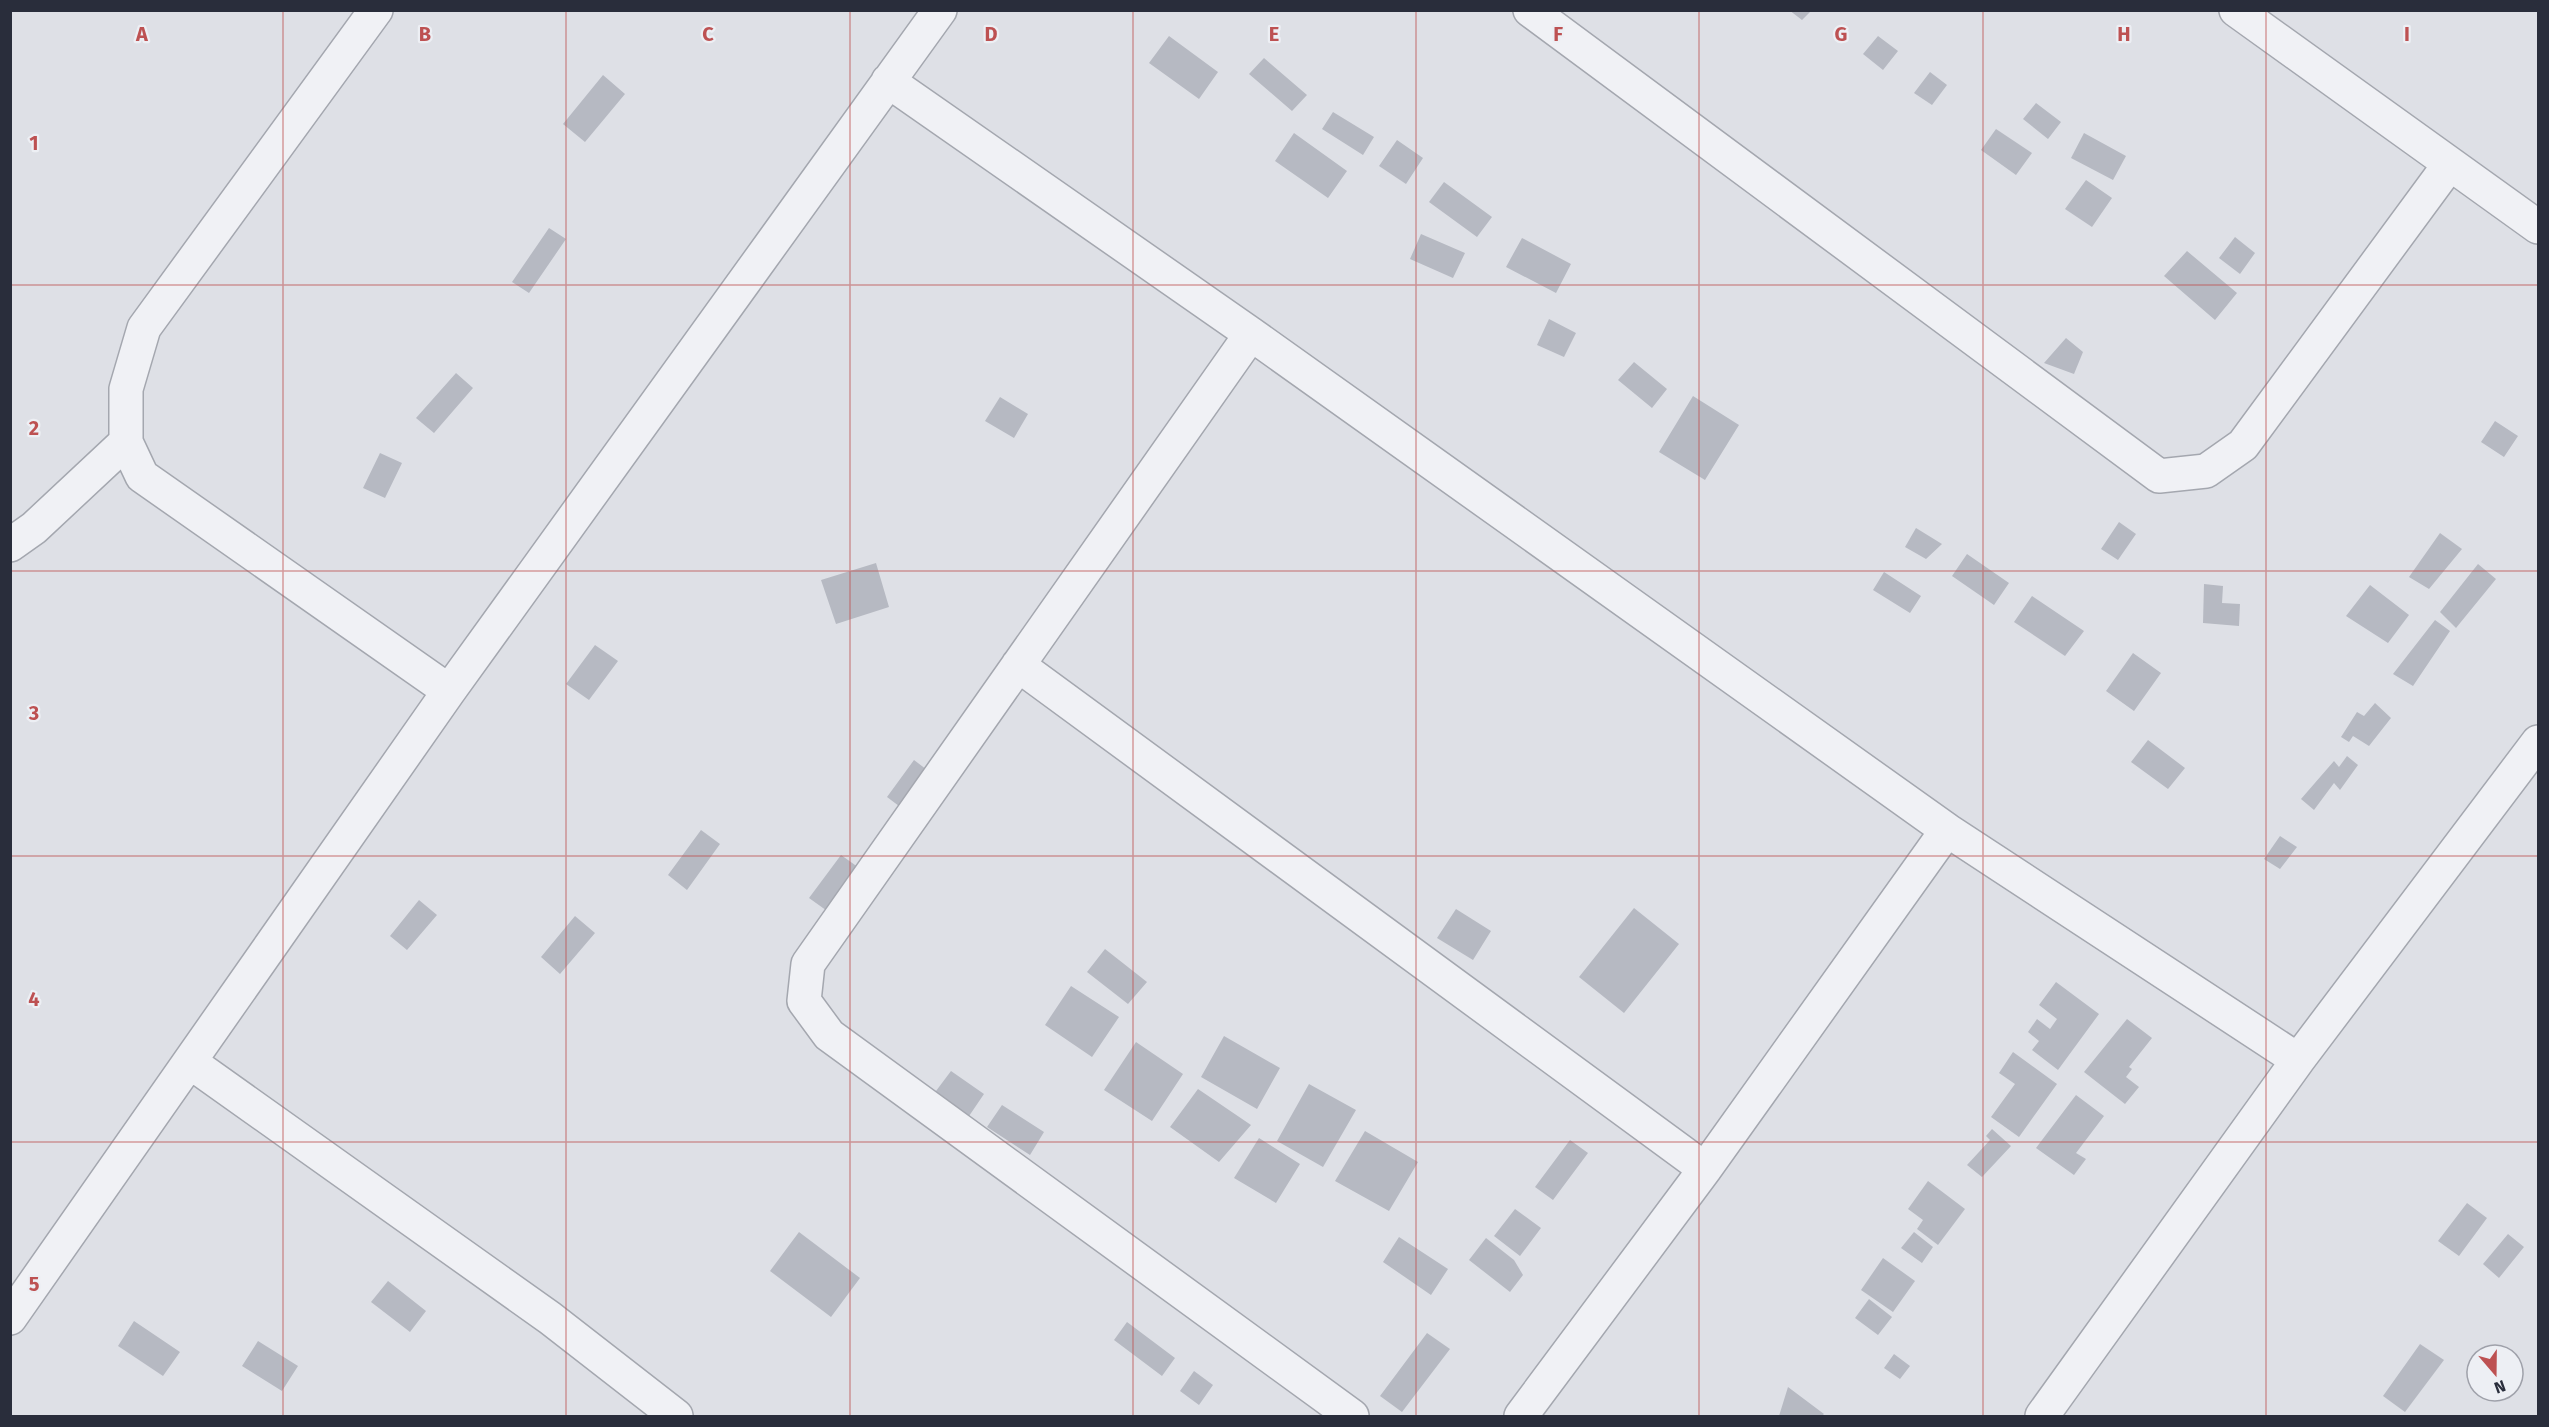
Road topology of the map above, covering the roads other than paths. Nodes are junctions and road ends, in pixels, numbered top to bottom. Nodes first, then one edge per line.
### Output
1 (376, 10) edge
2 (940, 10) edge
3 (1530, 10) edge
4 (2236, 10) edge
5 (888, 81) junction
6 (2449, 165) junction
7 (2538, 227) edge
8 (1251, 334) junction
9 (126, 442) junction
10 (10, 545) edge
11 (1018, 665) junction
12 (449, 691) junction
13 (2538, 741) edge
14 (1947, 830) junction
15 (2298, 1060) junction
16 (190, 1062) junction
17 (1705, 1168) junction
18 (10, 1318) edge
19 (676, 1416) edge
20 (1352, 1416) edge
21 (1521, 1416) edge
22 (2042, 1416) edge

1 - 9 street
2 - 5 street
3 - 6 street
4 - 6 street
5 - 8 street
5 - 12 street
6 - 7 street
8 - 11 street
8 - 14 street
9 - 10 street
9 - 12 street
11 - 17 street
11 - 20 street
12 - 16 street
13 - 15 street
14 - 15 street
14 - 17 street
15 - 22 street
16 - 18 street
16 - 19 street
17 - 21 street

